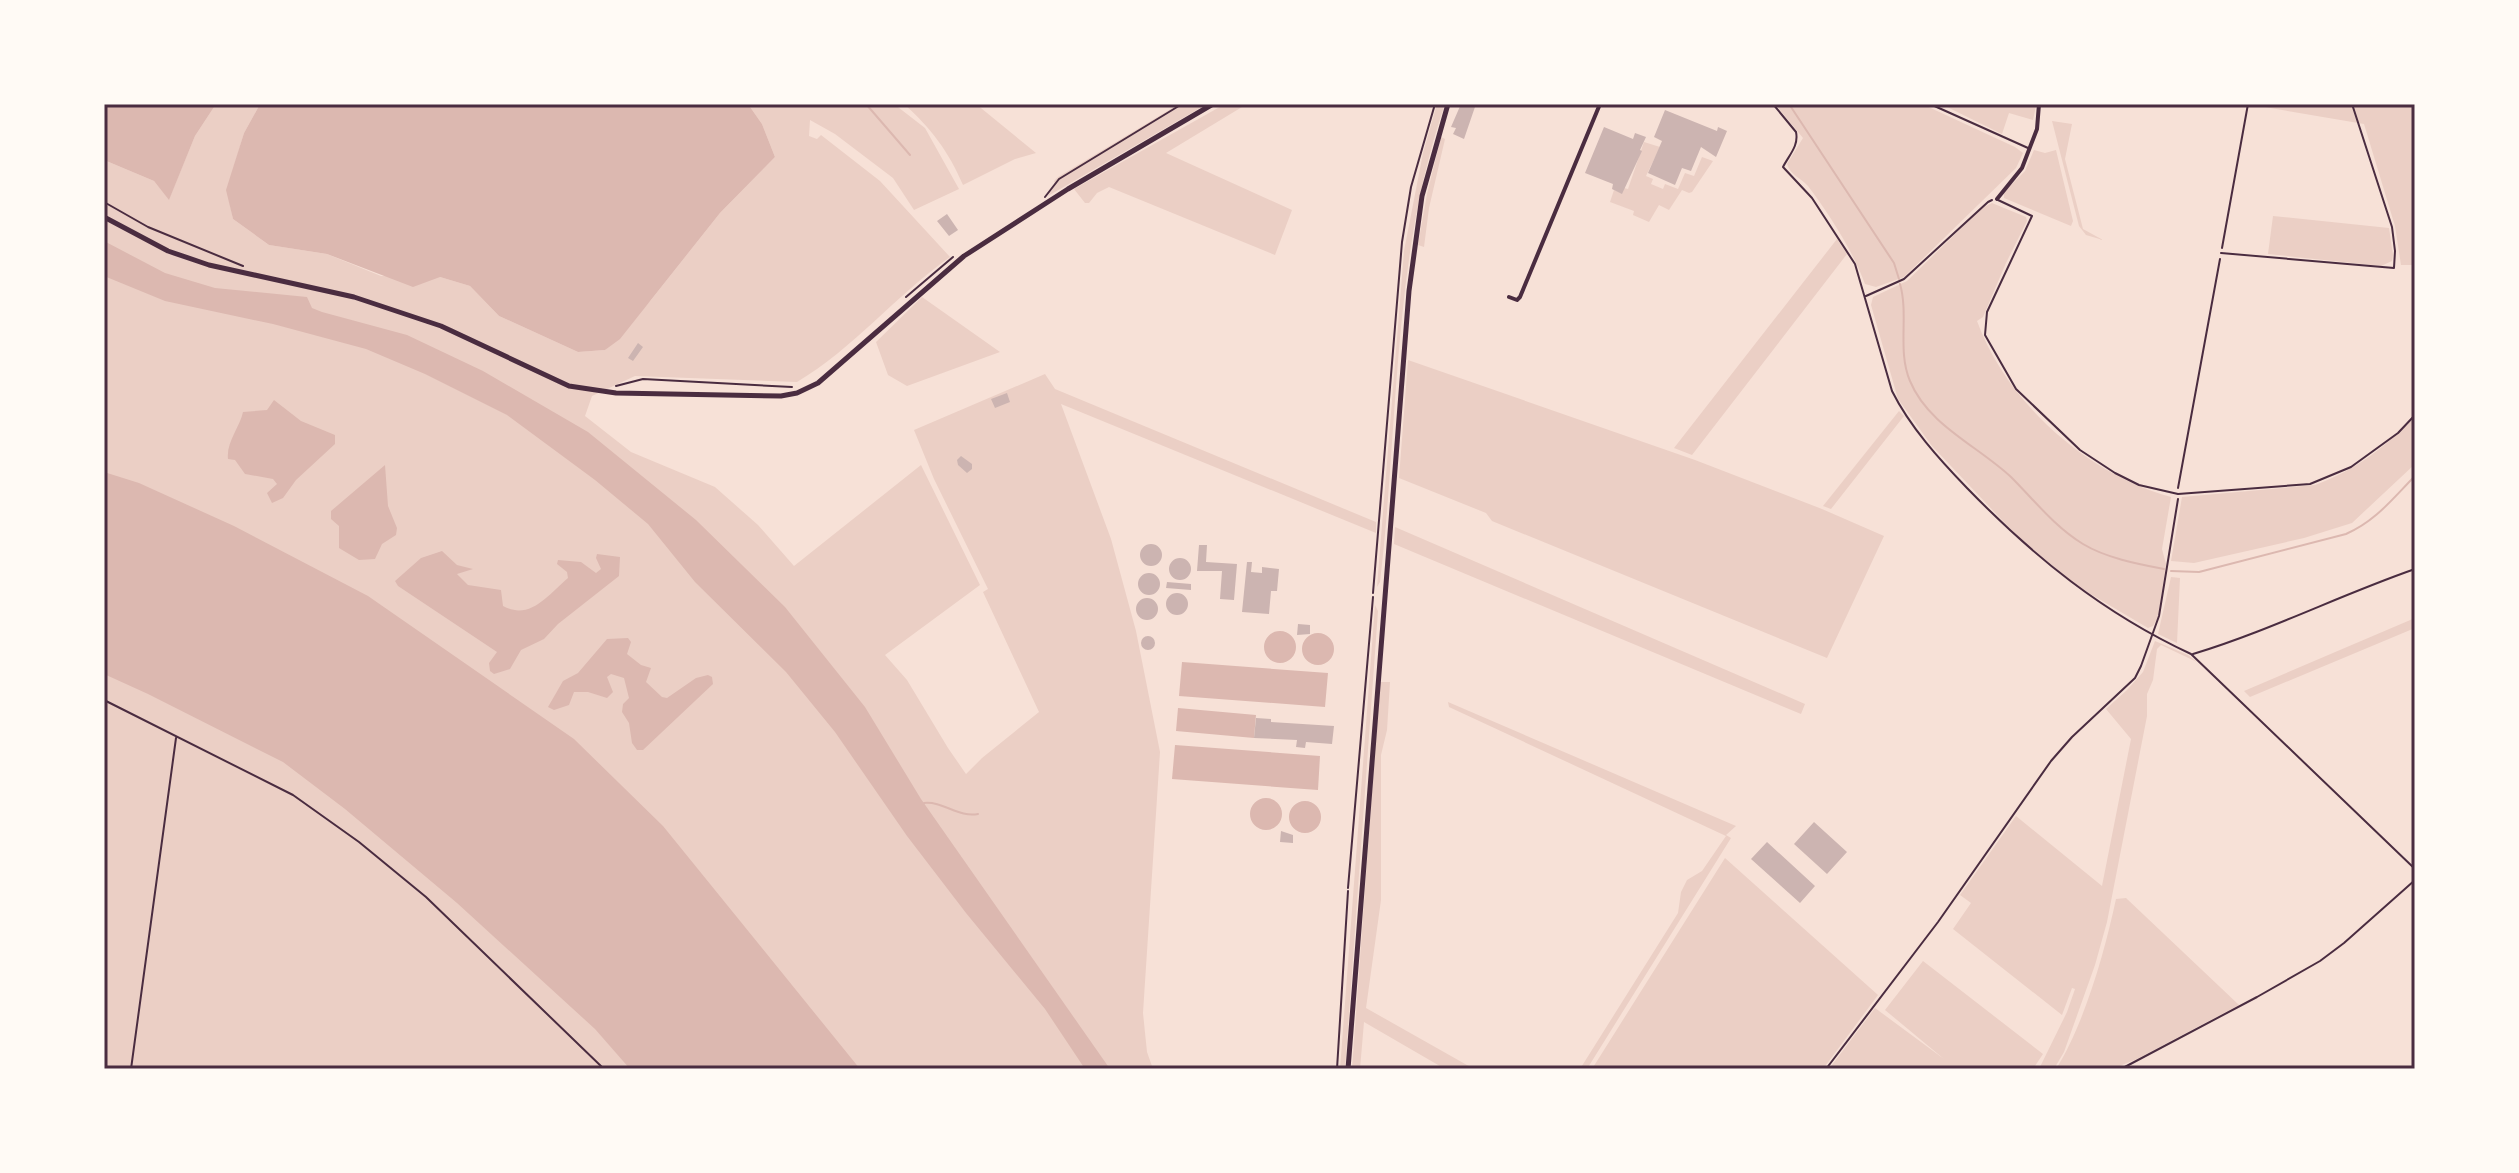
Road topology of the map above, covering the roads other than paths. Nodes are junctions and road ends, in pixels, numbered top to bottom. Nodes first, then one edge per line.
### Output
1 (1213, 104) edge
2 (1448, 104) edge
3 (1600, 104) edge
4 (1930, 104) edge
5 (2039, 104) edge
6 (2352, 104) edge
7 (2031, 149) junction
8 (1997, 199) joint
9 (104, 217) edge
10 (2221, 253) road end
11 (1509, 297) dead end
12 (2415, 415) edge
13 (1373, 597) road end
14 (1348, 888) road end
15 (1348, 1069) edge

1 - 9 main road
2 - 15 main road
3 - 11 street
4 - 7 lane
5 - 7 street
6 - 10 lane
7 - 8 street
8 - 12 lane
13 - 14 lane

